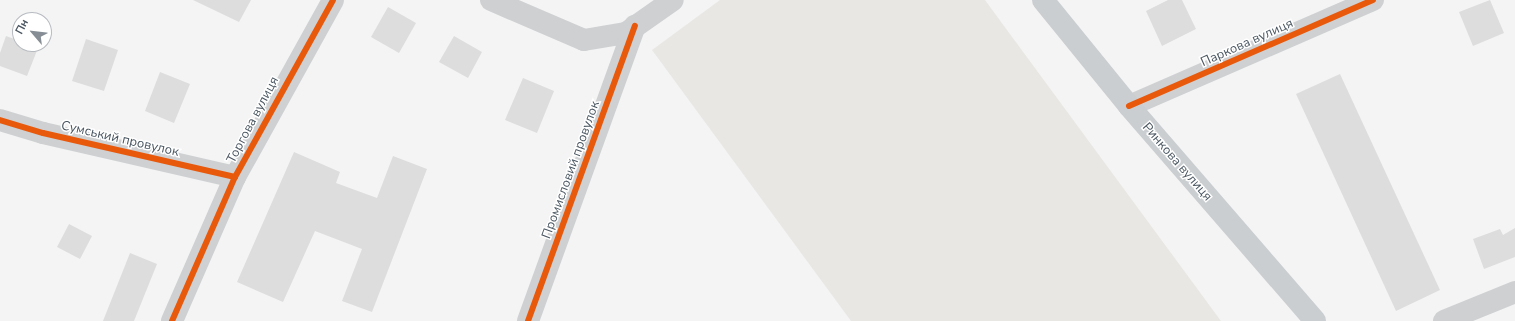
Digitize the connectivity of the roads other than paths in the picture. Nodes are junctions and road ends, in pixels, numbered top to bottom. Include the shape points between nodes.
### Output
1 (333, 0) edge
2 (491, 0) edge
3 (673, 0) edge
4 (1043, 0) edge
5 (1373, 0) edge
6 (635, 26) junction
7 (1129, 106) junction
8 (0, 120) edge
9 (235, 178) junction
10 (1515, 292) edge
11 (172, 321) edge
12 (528, 321) edge
13 (1315, 321) edge
14 (1444, 321) edge

1 - 9 street, Торгова вулиця
2 - 6 street via 584,40 626,33
3 - 6 street
4 - 7 main road, Ринкова вулиця
5 - 7 street, Паркова вулиця
6 - 12 street, Промисловий провулок
7 - 13 main road, Ринкова вулиця
8 - 9 street, Сумський провулок via 42,133
9 - 11 street, Торгова вулиця
10 - 14 street

